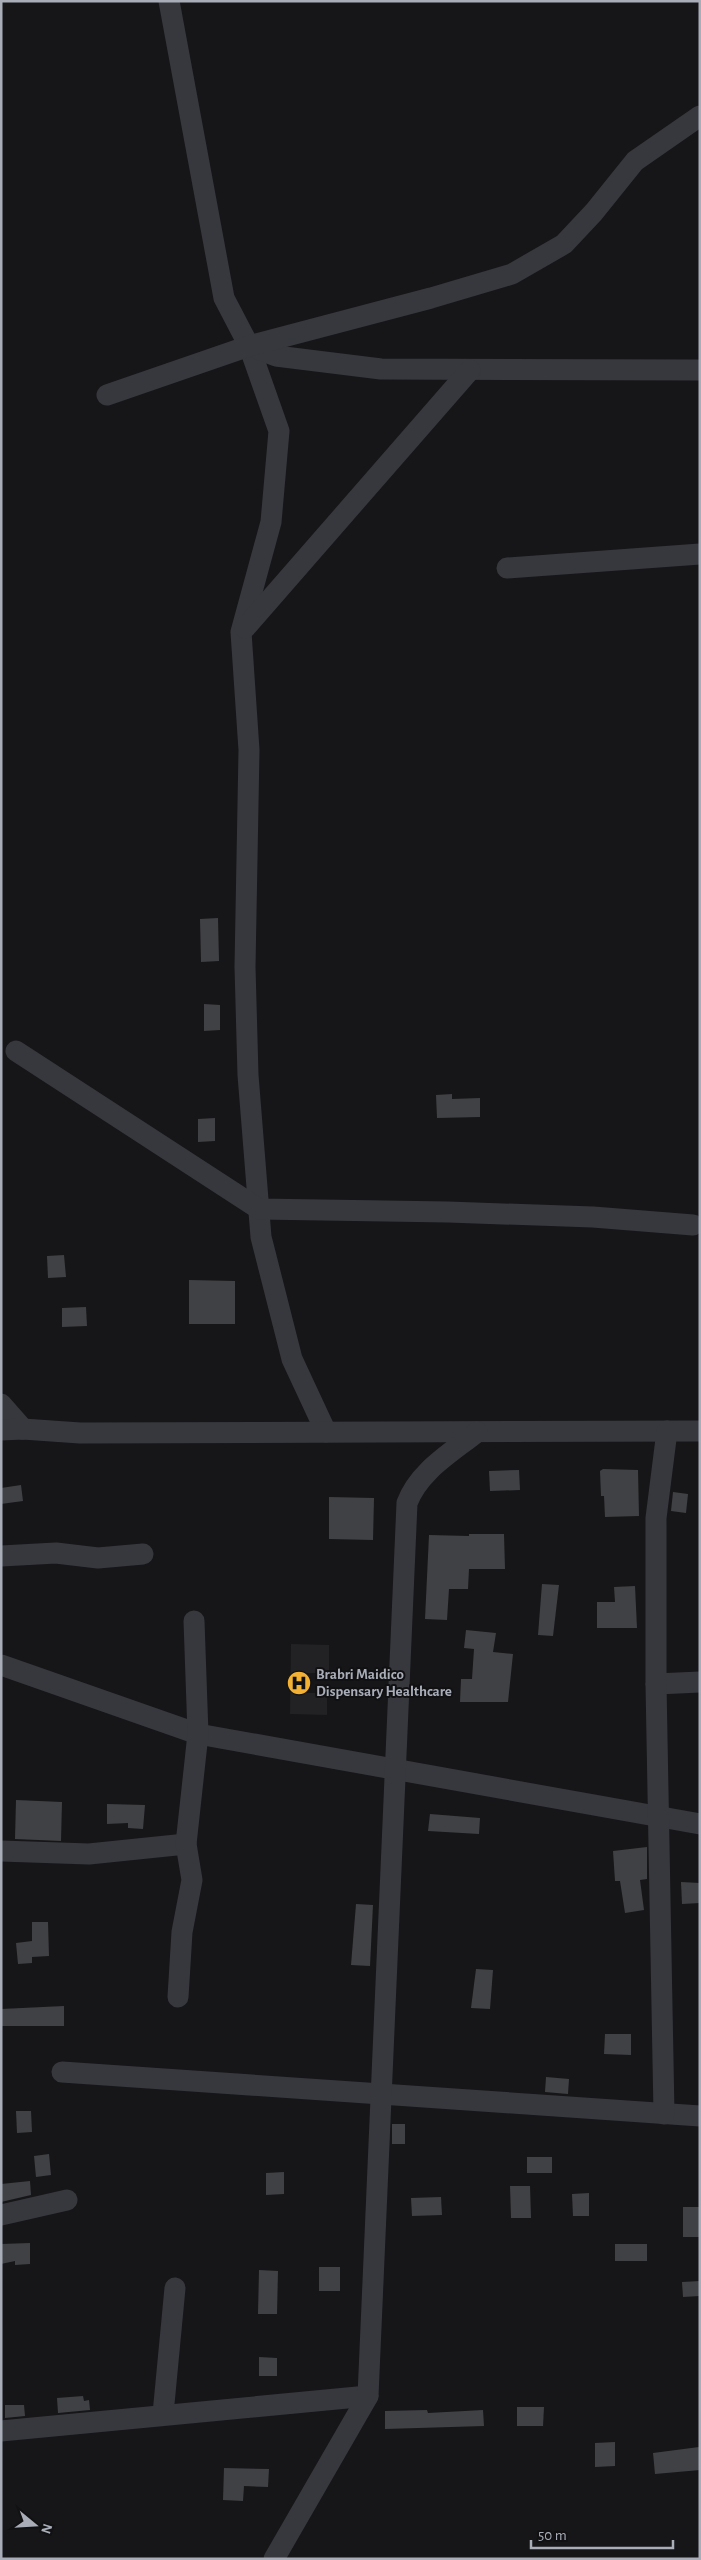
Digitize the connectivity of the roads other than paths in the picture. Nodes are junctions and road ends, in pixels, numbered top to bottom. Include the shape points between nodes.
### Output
1 (169, 1) edge
2 (700, 116) edge
3 (249, 346) junction
4 (470, 370) junction
5 (700, 370) edge
6 (107, 395) dead end
7 (700, 554) edge
8 (507, 568) dead end
9 (242, 632) junction
10 (16, 1050) dead end
11 (259, 1209) junction
12 (693, 1225) dead end
13 (1, 1404) edge
14 (23, 1429) junction
15 (1, 1430) edge
16 (667, 1431) junction
17 (700, 1431) edge
18 (326, 1432) junction
19 (477, 1432) junction
20 (143, 1554) dead end
21 (1, 1556) edge
22 (194, 1621) dead end
23 (1, 1665) edge
24 (700, 1682) edge
25 (656, 1684) junction
26 (198, 1734) junction
27 (394, 1770) junction
28 (660, 1818) junction
29 (700, 1824) edge
30 (186, 1844) junction
31 (1, 1851) edge
32 (178, 1997) dead end
33 (62, 2072) dead end
34 (380, 2096) junction
35 (664, 2114) junction
36 (700, 2116) edge
37 (67, 2200) dead end
38 (1, 2214) edge
39 (175, 2288) dead end
40 (368, 2396) junction
41 (163, 2414) junction
42 (1, 2431) edge
43 (274, 2559) edge

1 - 3 street via 224,298
2 - 3 street via 635,161 564,244 512,274
3 - 4 street via 276,356 362,367
3 - 6 street
3 - 9 street via 279,431 271,522
4 - 5 street
4 - 9 street
7 - 8 street
9 - 11 street via 249,750 245,966 248,1075
10 - 11 street
11 - 12 street via 593,1216
11 - 18 street via 261,1237 292,1359
13 - 14 street
14 - 15 street
14 - 18 street via 80,1433
16 - 17 street
16 - 19 street
16 - 25 street via 656,1518
18 - 19 street
19 - 27 street via 423,1476 413,1487 407,1503
20 - 21 street via 98,1558 56,1553
22 - 26 street
23 - 26 street
24 - 25 street
25 - 28 street
26 - 27 street
26 - 30 street
27 - 28 street
27 - 34 street
28 - 29 street
28 - 35 street
30 - 31 street via 89,1854
30 - 32 street via 192,1880 182,1932
33 - 34 street
34 - 35 street
34 - 40 street
35 - 36 street
37 - 38 street
39 - 41 street
40 - 41 street
40 - 43 street
41 - 42 street

